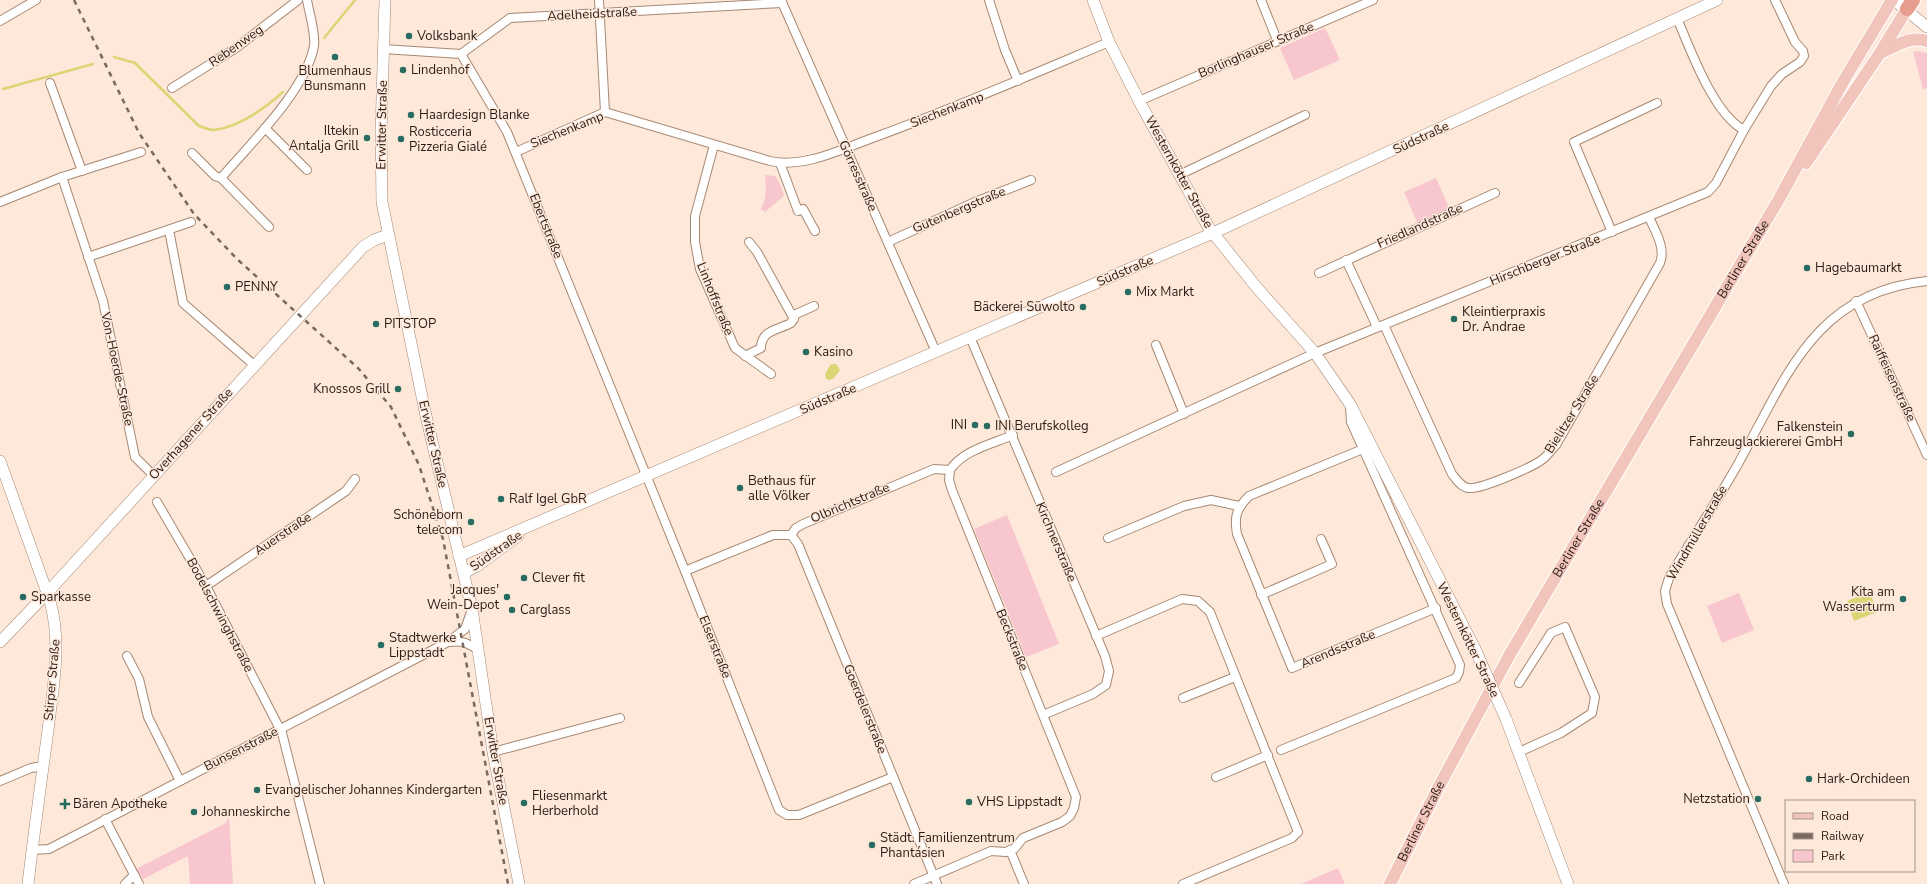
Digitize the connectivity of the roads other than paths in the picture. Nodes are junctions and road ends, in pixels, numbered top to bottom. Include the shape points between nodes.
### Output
1 (36, 0) edge
2 (298, 0) edge
3 (307, 0) edge
4 (385, 0) edge
5 (599, 0) edge
6 (989, 0) edge
7 (1093, 0) edge
8 (1261, 0) edge
9 (1373, 0) edge
10 (1717, 0) edge
11 (1775, 0) edge
12 (1893, 0) edge
13 (781, 1) edge
14 (1910, 5) edge
15 (600, 14) junction
16 (1677, 18) junction
17 (0, 21) edge
18 (1927, 27) edge
19 (1277, 40) junction
20 (1927, 40) edge
21 (1110, 42) junction
22 (383, 49) junction
23 (1880, 53) junction
24 (461, 54) junction
25 (1018, 81) junction
26 (50, 83) dead end
27 (172, 88) dead end
28 (1139, 101) junction
29 (1657, 103) dead end
30 (606, 112) junction
31 (1305, 115) dead end
32 (264, 128) junction
33 (1744, 130) junction
34 (714, 144) junction
35 (846, 148) junction
36 (141, 152) dead end
37 (192, 152) dead end
38 (516, 152) junction
39 (780, 163) junction
40 (307, 170) dead end
41 (82, 171) junction
42 (1179, 175) junction
43 (62, 177) junction
44 (221, 178) junction
45 (1031, 180) dead end
46 (1495, 193) dead end
47 (1779, 199) junction
48 (0, 202) edge
49 (1649, 217) junction
50 (191, 222) dead end
51 (269, 227) dead end
52 (169, 230) junction
53 (816, 231) dead end
54 (1612, 232) junction
55 (1213, 233) junction
56 (388, 236) junction
57 (749, 242) dead end
58 (888, 242) junction
59 (88, 256) junction
60 (1346, 260) junction
61 (1319, 273) dead end
62 (1927, 281) edge
63 (1856, 301) junction
64 (814, 306) dead end
65 (794, 319) junction
66 (1381, 326) junction
67 (970, 337) junction
68 (1156, 346) dead end
69 (936, 352) junction
70 (1315, 353) junction
71 (745, 356) junction
72 (254, 365) junction
73 (771, 374) dead end
74 (1350, 404) junction
75 (1184, 414) junction
76 (1013, 435) junction
77 (1363, 449) junction
78 (1927, 456) edge
79 (0, 461) edge
80 (950, 470) junction
81 (1056, 472) dead end
82 (154, 476) junction
83 (647, 476) junction
84 (355, 479) dead end
85 (157, 502) dead end
86 (1239, 506) junction
87 (528, 528) junction
88 (791, 535) junction
89 (1108, 538) dead end
90 (1321, 539) dead end
91 (460, 556) junction
92 (685, 571) junction
93 (464, 573) junction
94 (206, 586) junction
95 (47, 593) junction
96 (1261, 595) junction
97 (1436, 608) junction
98 (472, 610) junction
99 (1096, 636) junction
100 (0, 642) edge
101 (448, 642) junction
102 (479, 651) junction
103 (127, 656) dead end
104 (1236, 676) junction
105 (1519, 683) dead end
106 (1183, 698) dead end
107 (1043, 715) junction
108 (620, 718) dead end
109 (280, 729) junction
110 (1281, 750) dead end
111 (493, 752) junction
112 (1518, 752) junction
113 (1268, 755) junction
114 (43, 766) junction
115 (893, 777) junction
116 (1216, 777) dead end
117 (0, 781) edge
118 (180, 781) junction
119 (105, 819) junction
120 (32, 850) junction
121 (1010, 850) junction
122 (134, 875) junction
123 (934, 875) junction
124 (28, 884) edge
125 (125, 884) edge
126 (139, 884) edge
127 (320, 884) edge
128 (519, 884) edge
129 (914, 884) edge
130 (937, 884) edge
131 (1024, 884) edge
132 (1183, 884) edge
133 (1390, 884) edge
134 (1568, 884) edge
135 (1784, 884) edge

1 - 17 street
2 - 27 street, Rebenweg via 236,48
3 - 32 street via 314,44 308,68 294,91
4 - 22 main road, Erwitter Straße
5 - 15 street
6 - 25 street
7 - 21 main road, Westernkötter Straße
8 - 19 street
9 - 19 street, Borlinghauser Straße
10 - 16 main road, Südstraße
11 - 33 street, Hirschberger Straße via 1804,56 1772,86
12 - 14 main road
12 - 47 main road, Berliner Straße via 1844,80
13 - 15 street, Adelheidstraße
13 - 35 street, Görresstraße
14 - 18 main road
14 - 23 main road, Berliner Straße
15 - 24 street, Adelheidstraße via 510,18
15 - 30 street
16 - 33 street via 1716,104
16 - 55 main road, Südstraße
19 - 28 street, Borlinghauser Straße
20 - 23 main road via 1908,40
21 - 25 street, Siechenkamp
21 - 28 main road, Westernkötter Straße
22 - 24 street
22 - 56 main road, Erwitter Straße via 382,190
23 - 47 main road, Berliner Straße via 1821,142
24 - 38 street, Ebertstraße
25 - 35 street, Siechenkamp
26 - 41 street
28 - 42 main road, Westernkötter Straße
29 - 54 street via 1574,142
30 - 34 street, Siechenkamp
30 - 38 street, Siechenkamp
31 - 42 street
32 - 40 street
32 - 44 street
33 - 49 street, Hirschberger Straße via 1717,181 1708,192
34 - 39 street, Siechenkamp
34 - 71 street, Linhoffstraße via 695,216 695,242 700,269 729,337 735,348
35 - 39 street, Siechenkamp via 818,158
35 - 58 street, Görresstraße
36 - 41 street
37 - 44 street via 215,176
38 - 83 street, Ebertstraße
39 - 53 street via 798,211 803,209
41 - 43 street
42 - 55 main road, Westernkötter Straße
43 - 48 street
43 - 59 street, Von-Hoerde-Straße
44 - 51 street
45 - 58 street, Gutenbergstraße via 975,202
46 - 60 street, Friedlandstraße
47 - 133 main road, Berliner Straße via 1510,654
49 - 54 street, Hirschberger Straße
49 - 66 street, Bielitzer Straße via 1662,249 1660,263 1556,445 1545,458 1535,464 1479,487 1467,488 1452,474
50 - 52 street
52 - 59 street
52 - 72 street via 183,302
54 - 66 street, Hirschberger Straße
55 - 67 main road, Südstraße
55 - 70 main road, Westernkötter Straße
56 - 72 main road, Overhagener Straße via 363,247
56 - 91 main road, Erwitter Straße via 426,416
57 - 65 street
58 - 69 street, Görresstraße
59 - 82 street, Von-Hoerde-Straße via 103,301 135,457
60 - 61 street, Friedlandstraße
60 - 66 street
62 - 63 street, Windmüllerstraße via 1893,286
63 - 78 street, Raiffeisenstraße
63 - 135 street, Windmüllerstraße via 1824,325 1799,355 1737,466 1668,578 1665,591 1667,604
64 - 65 street via 796,314
65 - 71 street via 792,323 764,335 761,348
66 - 70 street, Hirschberger Straße
67 - 69 main road, Südstraße
67 - 76 street, Kirchnerstraße
68 - 75 street
69 - 83 main road, Südstraße
70 - 74 main road, Westernkötter Straße
70 - 75 street, Hirschberger Straße
71 - 73 street, Linhoffstraße
72 - 82 main road, Overhagener Straße
74 - 77 street, Westernkötter Straße via 1351,422
74 - 112 main road, Westernkötter Straße, bridge via 1475,649
75 - 81 street, Hirschberger Straße
76 - 80 street via 962,457
76 - 99 street, Kirchnerstraße
77 - 86 street via 1249,496
77 - 97 street, Westernkötter Straße
79 - 95 main road, Stirper Straße
80 - 88 street, Olbrichtstraße via 934,469 900,482 803,524
80 - 107 street, Beckstraße via 952,490
82 - 95 main road, Overhagener Straße
83 - 87 main road, Südstraße
83 - 92 street, Elserstraße
84 - 94 street, Auerstraße via 346,491
85 - 94 street, Bodelschwinghstraße
86 - 89 street via 1211,500 1184,506
86 - 96 street, Arendsstraße via 1235,522 1237,534
87 - 91 main road, Südstraße
87 - 93 main road, Südstraße
88 - 92 street via 773,535
88 - 115 street, Goerdelerstraße via 798,544
90 - 96 street via 1332,564
91 - 93 main road, Erwitter Straße
92 - 115 street, Elserstraße via 779,810 787,815 799,816
93 - 98 main road, Erwitter Straße
94 - 109 street, Bodelschwinghstraße
95 - 100 main road, Overhagener Straße
95 - 114 main road, Stirper Straße via 56,624 57,643
96 - 97 street, Arendsstraße via 1292,668
97 - 110 street, Westernkötter Straße via 1460,665 1460,672 1456,678
98 - 101 street, Bunsenstraße via 464,629
98 - 102 main road, Erwitter Straße
99 - 104 street via 1182,599 1198,601 1210,612
99 - 107 street, Kirchnerstraße via 1109,671 1106,685 1093,694
101 - 102 street via 463,642
101 - 109 street, Bunsenstraße
102 - 111 main road, Erwitter Straße
103 - 118 street via 139,679 148,717
104 - 106 street
104 - 113 street
105 - 112 street via 1551,633 1565,627 1595,697 1592,712 1561,733
107 - 121 street, Beckstraße via 1076,797 1074,808 1070,816 1062,822 1023,838
108 - 111 street
109 - 118 street, Bunsenstraße
109 - 127 street, Bodelschwinghstraße
111 - 128 main road, Erwitter Straße
112 - 134 main road, Westernkötter Straße
113 - 116 street
113 - 132 street via 1298,832 1292,838
114 - 117 street via 31,768
114 - 120 main road, Stirper Straße
115 - 123 street, Goerdelerstraße
118 - 119 street, Bunsenstraße
119 - 120 street, Bunsenstraße via 49,849
119 - 122 street
120 - 124 main road, Stirper Straße
121 - 123 street via 991,851
121 - 131 street
122 - 125 street
122 - 126 street
123 - 129 street
123 - 130 street, Goerdelerstraße

